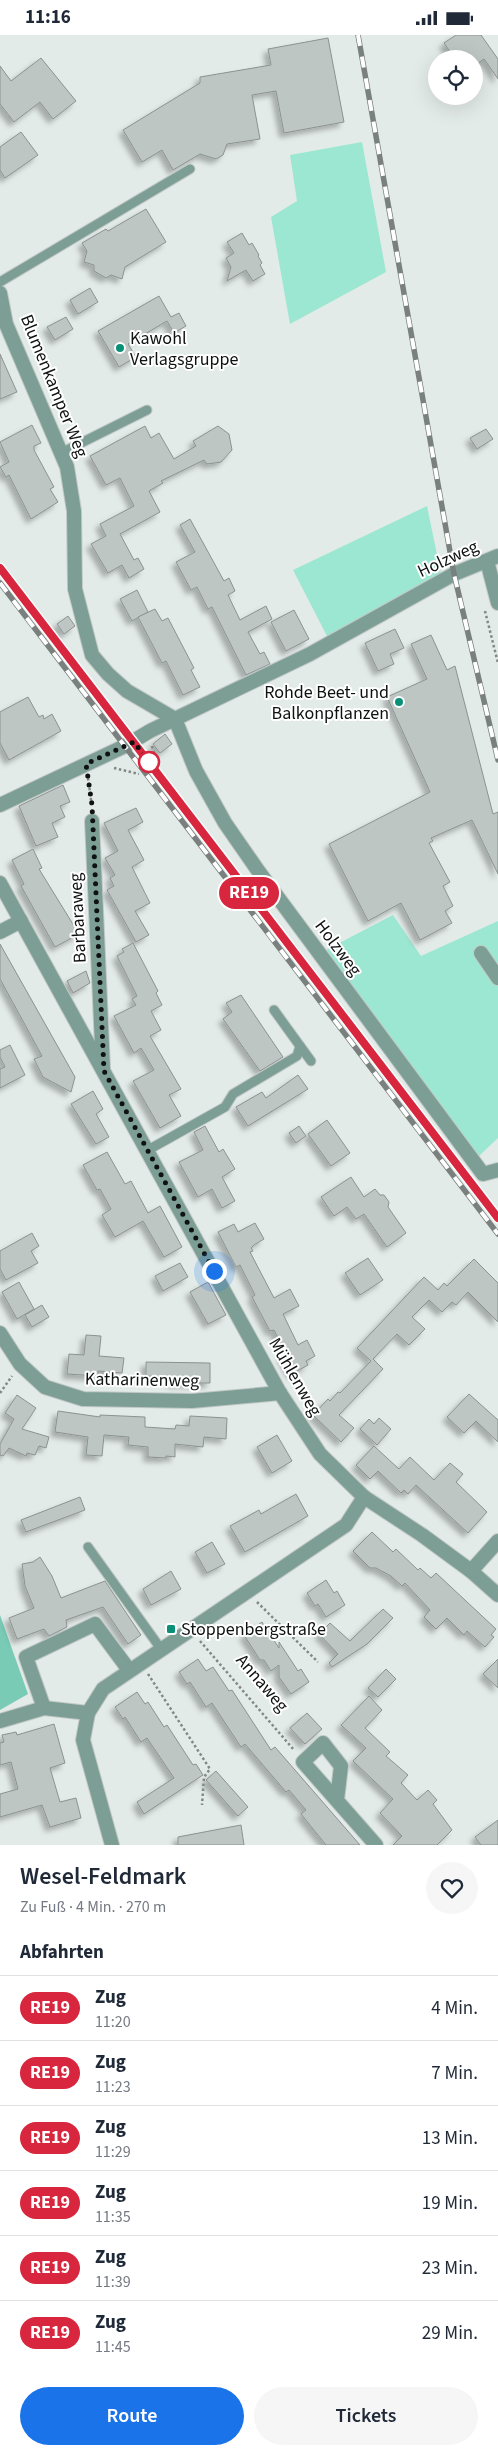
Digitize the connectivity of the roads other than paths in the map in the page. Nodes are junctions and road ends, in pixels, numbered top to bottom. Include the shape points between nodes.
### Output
1 (190, 169) dead end
2 (0, 282) edge
3 (0, 293) edge
4 (147, 409) dead end
5 (61, 453) junction
6 (493, 559) edge
7 (498, 603) edge
8 (175, 719) junction
9 (0, 805) edge
10 (92, 821) road end
11 (0, 883) edge
12 (21, 921) junction
13 (0, 932) edge
14 (481, 953) dead end
15 (498, 978) edge
16 (274, 1010) dead end
17 (300, 1046) junction
18 (311, 1061) dead end
19 (104, 1071) junction
20 (148, 1150) junction
21 (498, 1170) edge
22 (0, 1333) edge
23 (280, 1393) junction
24 (364, 1497) junction
25 (498, 1541) edge
26 (88, 1547) dead end
27 (470, 1571) junction
28 (498, 1595) edge
29 (161, 1649) junction
30 (135, 1667) junction
31 (44, 1708) junction
32 (88, 1713) junction
33 (0, 1721) edge
34 (337, 1800) junction
35 (112, 1845) edge
36 (376, 1845) edge

1 - 2 lane
3 - 5 street, Blumenkamper Weg via 6,323
4 - 5 lane
5 - 8 street, Blumenkamper Weg via 67,467 74,511 75,589 92,655 127,691
6 - 7 street
6 - 8 street, Holzweg via 454,574 310,654
8 - 9 street, Holzweg
8 - 21 street, Holzweg via 210,797 258,872 483,1174
10 - 19 street, Barbaraweg
11 - 12 street, Mühlenweg
12 - 13 street
12 - 19 street, Mühlenweg
14 - 15 street
16 - 17 lane
17 - 18 lane
17 - 20 lane via 297,1056 233,1094 225,1107
19 - 20 street, Mühlenweg
20 - 23 street, Mühlenweg
22 - 23 street, Katharinenweg via 20,1364 45,1387 83,1399 192,1401
23 - 24 street, Mühlenweg via 320,1454
24 - 27 street, Mühlenweg
24 - 29 street via 346,1525
25 - 27 street
26 - 29 lane
27 - 28 street, Mühlenweg
29 - 30 street
30 - 31 street via 95,1623 26,1657
30 - 32 street via 103,1689
31 - 32 street
31 - 33 street
32 - 35 street via 83,1740
34 - 34 street via 303,1762 323,1743 341,1766
34 - 36 street

